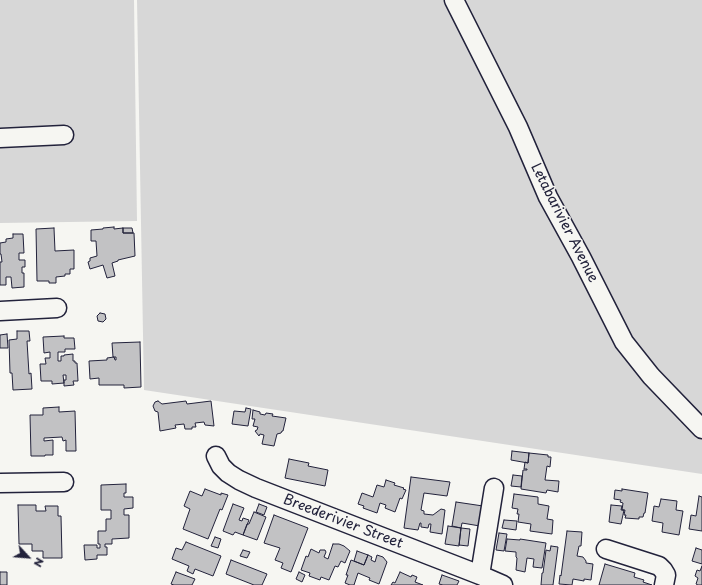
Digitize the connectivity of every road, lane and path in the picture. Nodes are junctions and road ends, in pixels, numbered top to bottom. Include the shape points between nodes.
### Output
1 (454, 0) edge
2 (64, 136) dead end
3 (0, 138) edge
4 (57, 308) dead end
5 (0, 311) edge
6 (702, 429) edge
7 (216, 456) dead end
8 (64, 482) dead end
9 (0, 483) edge
10 (494, 488) dead end
11 (606, 549) dead end
12 (480, 575) junction
13 (503, 585) edge
14 (664, 585) edge

1 - 6 street, Letabarivier Avenue via 518,127 548,197 624,342 651,376
2 - 3 street
4 - 5 street
7 - 12 street, Breederivier Street via 228,473 250,485
8 - 9 street
10 - 12 street
11 - 14 street via 659,566 666,575
12 - 13 street, Breederivier Street

